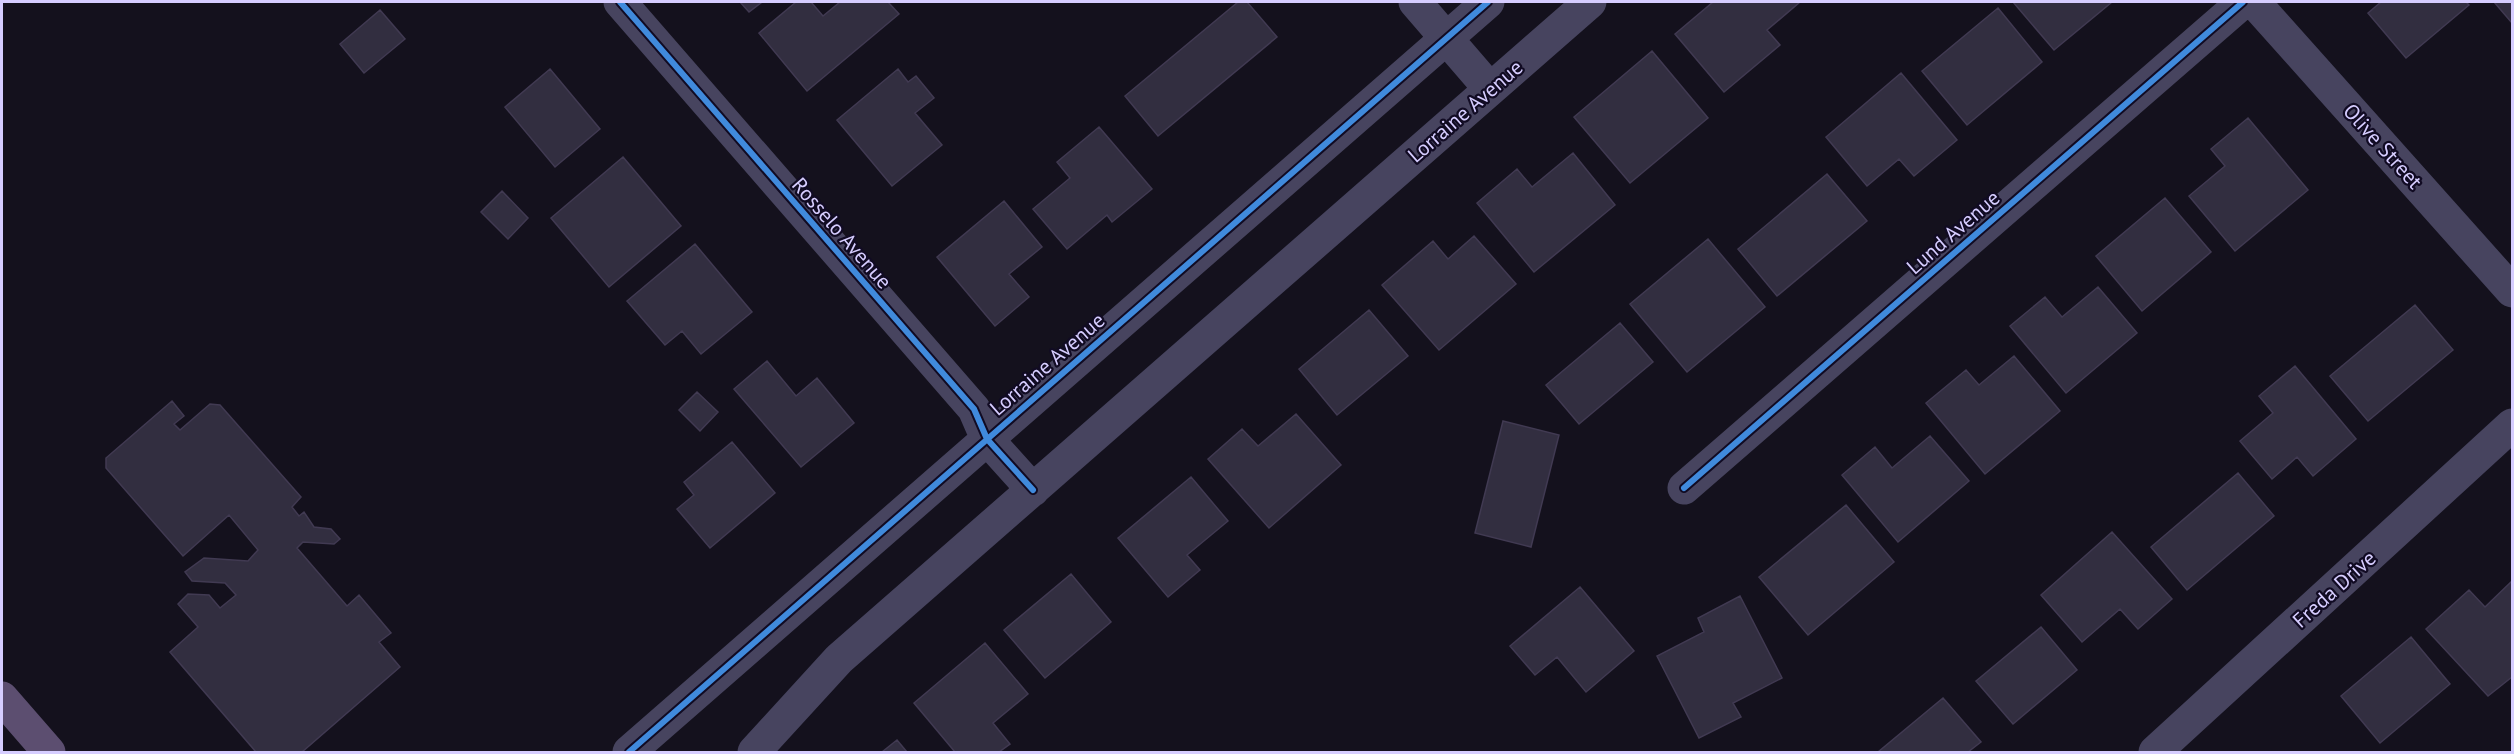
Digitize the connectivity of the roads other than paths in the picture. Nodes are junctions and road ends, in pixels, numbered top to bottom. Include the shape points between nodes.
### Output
1 (620, 2) edge
2 (1415, 2) edge
3 (1488, 2) edge
4 (1590, 2) edge
5 (2243, 2) edge
6 (2254, 2) edge
7 (1446, 38) junction
8 (1490, 89) junction
9 (2512, 291) edge
10 (2512, 425) edge
11 (987, 439) junction
12 (1684, 488) dead end
13 (1033, 490) junction
14 (2, 698) edge
15 (640, 748) edge
16 (48, 753) edge
17 (754, 753) edge
18 (2155, 753) edge

1 - 11 street, Rosselo Avenue via 974,409
2 - 7 street
3 - 7 street, Lorraine Avenue
4 - 8 street, Lorraine Avenue
5 - 12 street, Lund Avenue
6 - 9 street, Olive Street
7 - 8 street
7 - 11 street, Lorraine Avenue
8 - 13 street, Lorraine Avenue
10 - 18 street, Freda Drive
11 - 13 street, Rosselo Avenue
11 - 15 street, Lorraine Avenue
13 - 17 street, Lorraine Avenue via 839,659
14 - 16 main road

